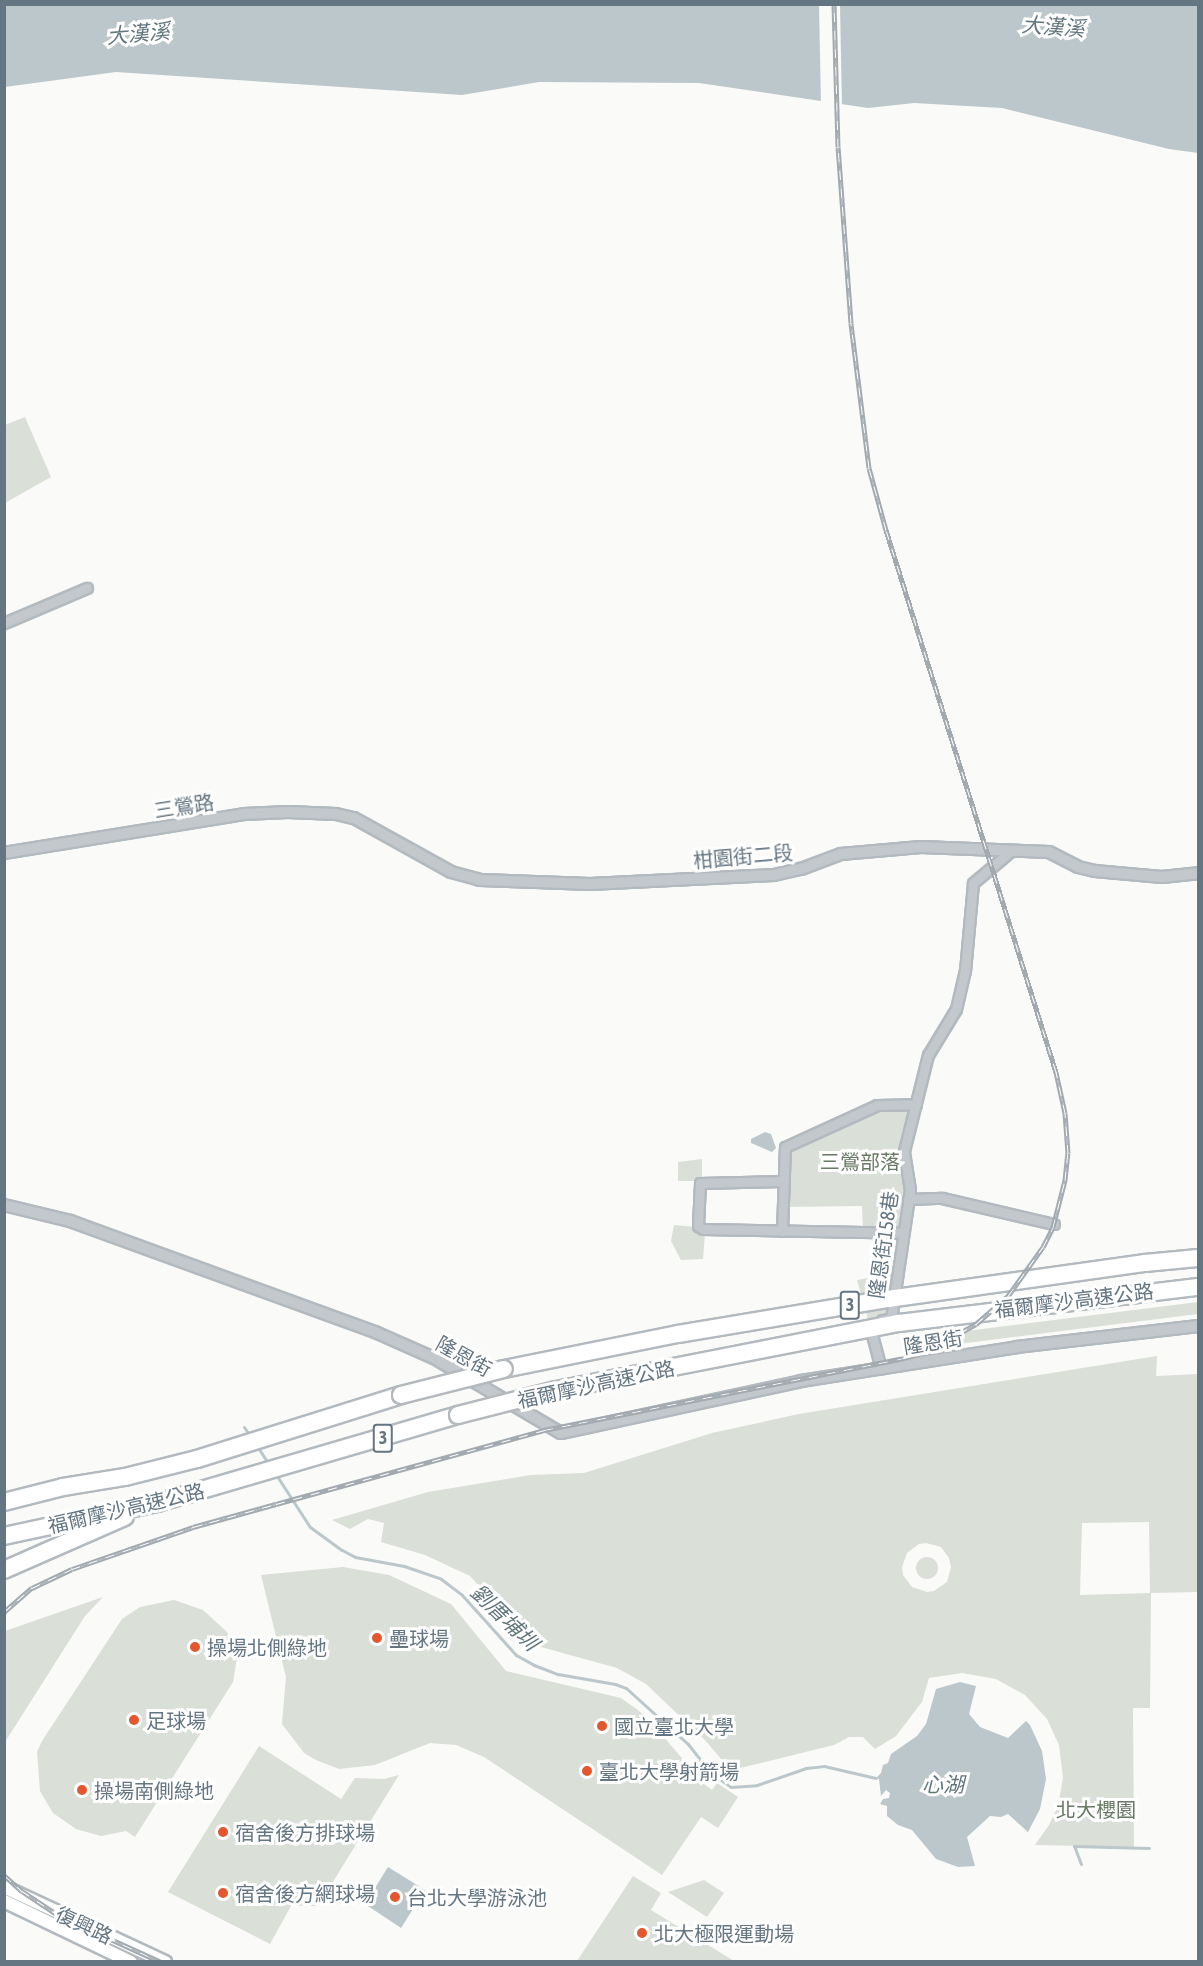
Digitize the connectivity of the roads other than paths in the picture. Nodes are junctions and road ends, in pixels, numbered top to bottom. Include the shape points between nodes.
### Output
1 (87, 588) dead end
2 (4, 623) edge
3 (369, 825) joint
4 (1012, 850) junction
5 (4, 853) edge
6 (1198, 873) edge
7 (916, 1104) junction
8 (782, 1181) junction
9 (908, 1199) junction
10 (4, 1205) edge
11 (1054, 1224) dead end
12 (782, 1231) junction
13 (903, 1233) junction
14 (1198, 1258) edge
15 (1198, 1287) edge
16 (894, 1298) junction
17 (1198, 1326) edge
18 (870, 1329) junction
19 (881, 1369) junction
20 (63, 1487) junction
21 (4, 1492) edge
22 (4, 1502) edge
23 (157, 1503) junction
24 (4, 1536) edge
25 (4, 1570) edge
26 (4, 1887) edge
27 (4, 1901) edge
28 (131, 1962) edge
29 (165, 1962) edge

1 - 2 street
3 - 4 street, 柑園街二段 via 451,872 507,882 590,884 774,875 841,854 921,847
3 - 5 street, 三鶯路 via 336,814 244,814
4 - 6 street, 柑園街二段 via 1049,852 1095,871 1162,877
4 - 7 street, 隆恩街158巷 via 973,883 965,971 956,1009 928,1054
7 - 8 street via 877,1105 785,1147
7 - 9 street, 隆恩街158巷 via 904,1151
8 - 12 street
8 - 12 street via 700,1183 698,1226
9 - 11 street via 942,1198
9 - 13 street, 隆恩街158巷
10 - 19 street, 隆恩街 via 70,1221 375,1332 434,1358 561,1432 681,1405
12 - 13 street
13 - 16 street, 隆恩街158巷
14 - 16 highway, 福爾摩沙高速公路 / 3
15 - 18 highway, 福爾摩沙高速公路 / 3 via 975,1312
16 - 18 street, 隆恩街158巷 via 891,1319 869,1323
16 - 20 highway, 福爾摩沙高速公路 / 3, bridge via 678,1334 504,1369 401,1395 197,1459
17 - 19 street, 隆恩街 via 1017,1347
18 - 19 street
18 - 23 highway, 福爾摩沙高速公路 / 3, bridge via 556,1390
20 - 21 highway
20 - 22 highway, 福爾摩沙高速公路 / 3
23 - 24 highway, 福爾摩沙高速公路 / 3
23 - 25 highway
26 - 29 main road, 復興路
27 - 28 main road, 復興路

